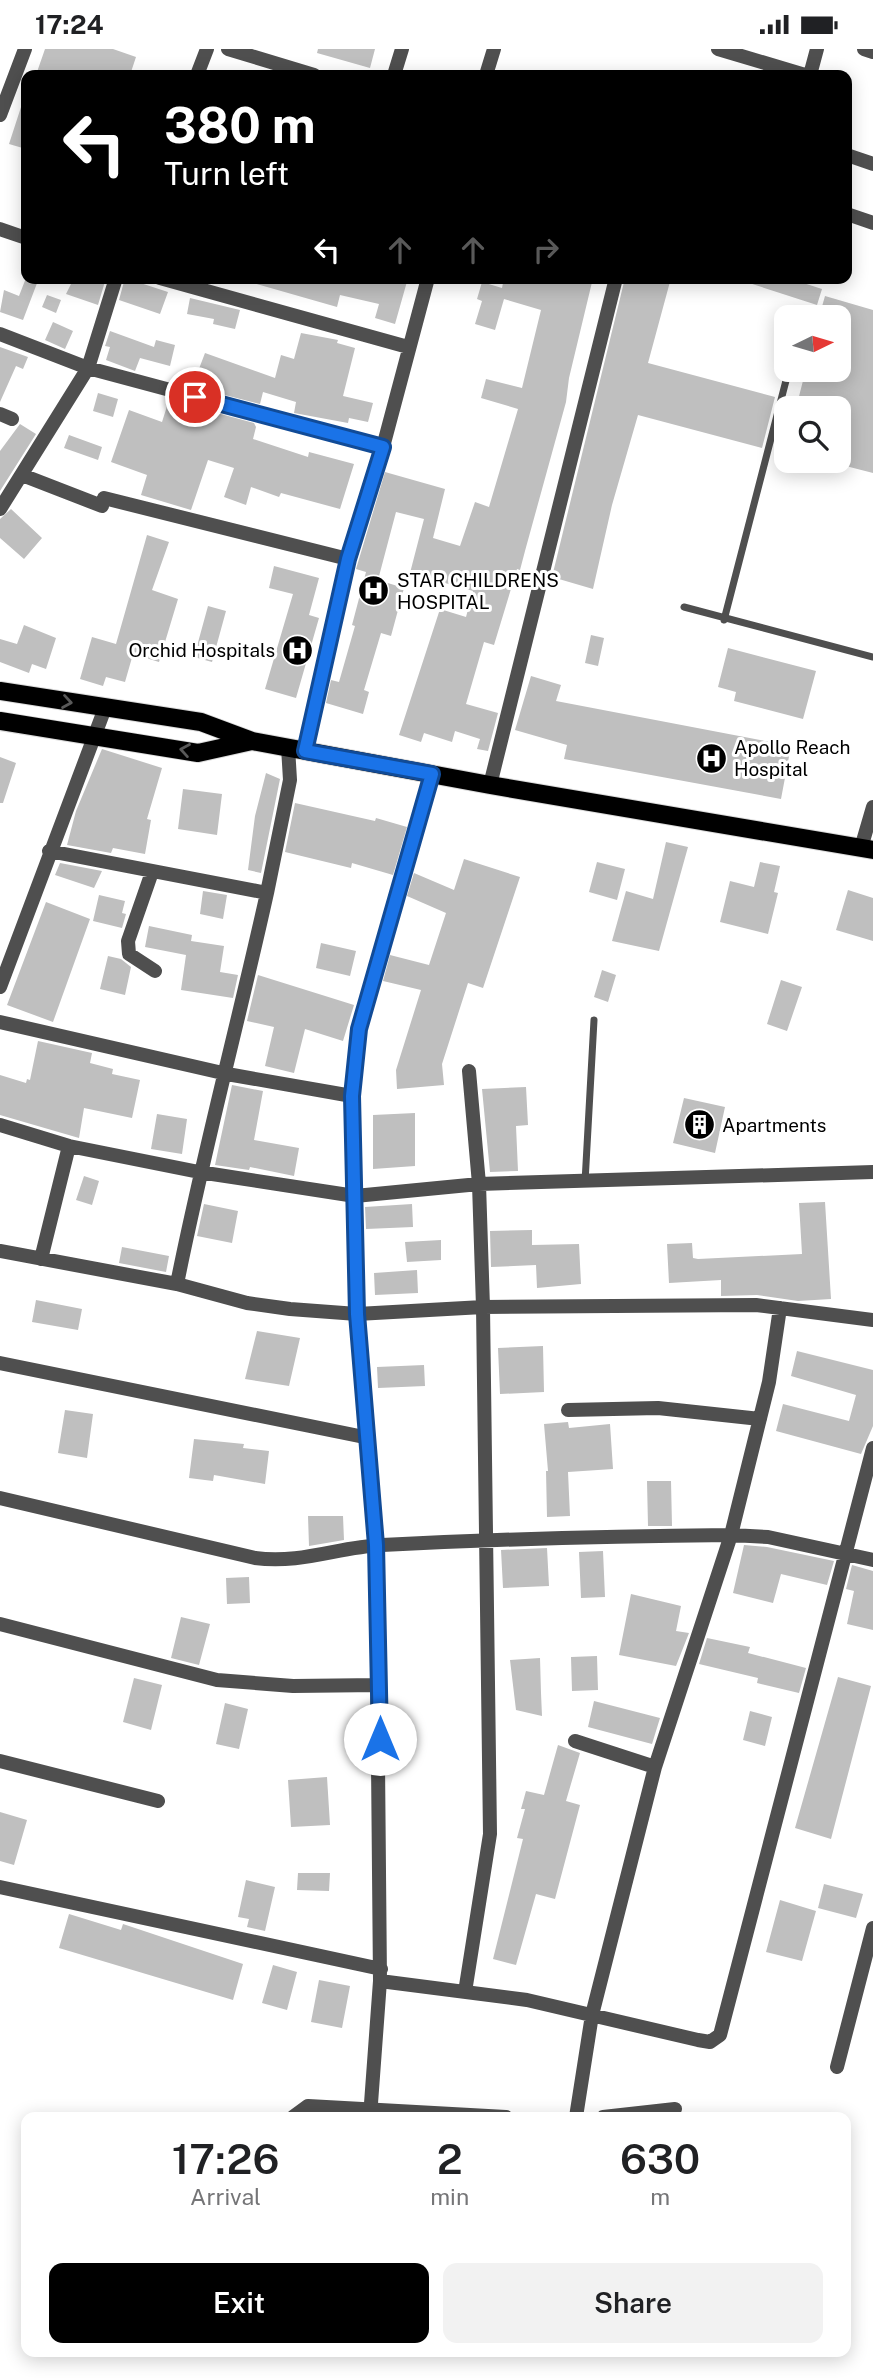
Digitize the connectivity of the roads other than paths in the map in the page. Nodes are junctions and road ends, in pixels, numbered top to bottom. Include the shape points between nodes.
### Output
1 (25, 49) edge
2 (207, 49) edge
3 (228, 49) edge
4 (402, 49) edge
5 (494, 49) edge
6 (718, 49) edge
7 (817, 49) edge
8 (864, 49) edge
9 (873, 52) edge
10 (199, 70) edge
11 (297, 70) edge
12 (396, 70) edge
13 (488, 70) edge
14 (790, 70) edge
15 (809, 70) edge
16 (0, 115) edge
17 (852, 157) edge
18 (873, 164) edge
19 (852, 216) edge
20 (873, 223) edge
21 (0, 229) edge
22 (21, 236) edge
23 (114, 284) edge
24 (182, 284) edge
25 (426, 284) edge
26 (615, 284) edge
27 (0, 334) edge
28 (408, 347) junction
29 (88, 368) junction
30 (786, 382) edge
31 (383, 447) junction
32 (22, 475) junction
33 (0, 509) edge
34 (348, 559) junction
35 (684, 607) dead end
36 (724, 620) junction
37 (873, 657) edge
38 (0, 691) edge
39 (105, 708) junction
40 (0, 722) edge
41 (96, 734) junction
42 (252, 741) junction
43 (297, 749) junction
44 (432, 774) junction
45 (490, 785) junction
46 (873, 807) edge
47 (867, 849) edge
48 (49, 851) junction
49 (152, 872) junction
50 (267, 893) junction
51 (155, 971) dead end
52 (0, 987) edge
53 (594, 1020) dead end
54 (0, 1022) edge
55 (469, 1071) dead end
56 (227, 1074) junction
57 (352, 1096) junction
58 (0, 1125) edge
59 (69, 1146) junction
60 (200, 1172) junction
61 (873, 1172) edge
62 (585, 1182) junction
63 (479, 1184) junction
64 (355, 1196) junction
65 (0, 1251) edge
66 (41, 1259) junction
67 (177, 1284) junction
68 (483, 1307) junction
69 (780, 1308) junction
70 (357, 1314) junction
71 (873, 1320) edge
72 (0, 1363) edge
73 (568, 1410) dead end
74 (760, 1419) junction
75 (369, 1438) junction
76 (873, 1448) edge
77 (0, 1498) edge
78 (731, 1535) junction
79 (489, 1539) junction
80 (376, 1545) junction
81 (845, 1554) junction
82 (873, 1560) edge
83 (0, 1624) edge
84 (379, 1685) junction
85 (575, 1741) dead end
86 (0, 1761) edge
87 (655, 1767) junction
88 (158, 1801) dead end
89 (0, 1887) edge
90 (873, 1928) edge
91 (380, 1975) junction
92 (465, 1992) junction
93 (592, 2015) junction
94 (837, 2067) dead end
95 (675, 2109) dead end
96 (300, 2112) edge
97 (354, 2112) edge
98 (370, 2112) edge
99 (577, 2112) edge
100 (648, 2112) edge

1 - 16 street
2 - 10 street
3 - 11 street
4 - 12 street
5 - 13 street
6 - 14 street
7 - 15 street
8 - 9 street
17 - 18 street
19 - 20 street
21 - 22 street
23 - 29 street
24 - 28 street
25 - 28 street
26 - 45 street
27 - 29 street
28 - 31 street
29 - 31 street
29 - 32 street
30 - 36 lane
31 - 34 street
32 - 33 street
32 - 34 street via 103,502
34 - 43 street
35 - 36 lane
36 - 37 lane
38 -> 39 main road
39 - 41 street
39 - 42 main road via 201,722
40 - 41 main road
42 -> 41 main road via 198,753
41 - 48 street
42 - 43 main road
43 - 44 main road
43 - 50 street
44 - 45 main road
44 - 57 street via 359,1029
45 - 47 main road
46 - 47 street
48 - 49 street
48 - 52 street
49 - 50 street
49 - 51 street via 128,941 129,954
50 - 56 street
53 - 62 lane
54 - 56 street
55 - 63 street
56 - 57 street
56 - 60 street
57 - 64 street
58 - 59 street
59 - 60 street
59 - 66 street
60 - 64 street
60 - 67 street
61 - 62 street
62 - 63 street
63 - 64 street
63 - 68 street
64 - 70 street
65 - 66 street
66 - 67 street
67 - 70 street via 247,1303
68 - 69 street via 675,1304
68 - 70 street
68 - 79 street
69 - 71 street
69 - 74 street
70 - 75 street
72 - 75 street
73 - 74 street via 658,1408
74 - 78 street
75 - 80 street
76 - 81 street
77 - 80 street via 255,1558 282,1561
78 - 79 street
78 - 81 street
78 - 87 street
79 - 80 street
79 - 92 street via 491,1833
80 - 84 street
81 - 82 street
81 - 93 street via 720,2035 710,2042
83 - 84 street via 217,1680 293,1686
84 - 91 street
85 - 87 street
86 - 88 street
87 - 93 street
89 - 91 street
90 - 94 street
91 - 92 street
91 - 98 street
92 - 93 street
93 - 99 street
95 - 100 street
96 - 97 street via 308,2106

